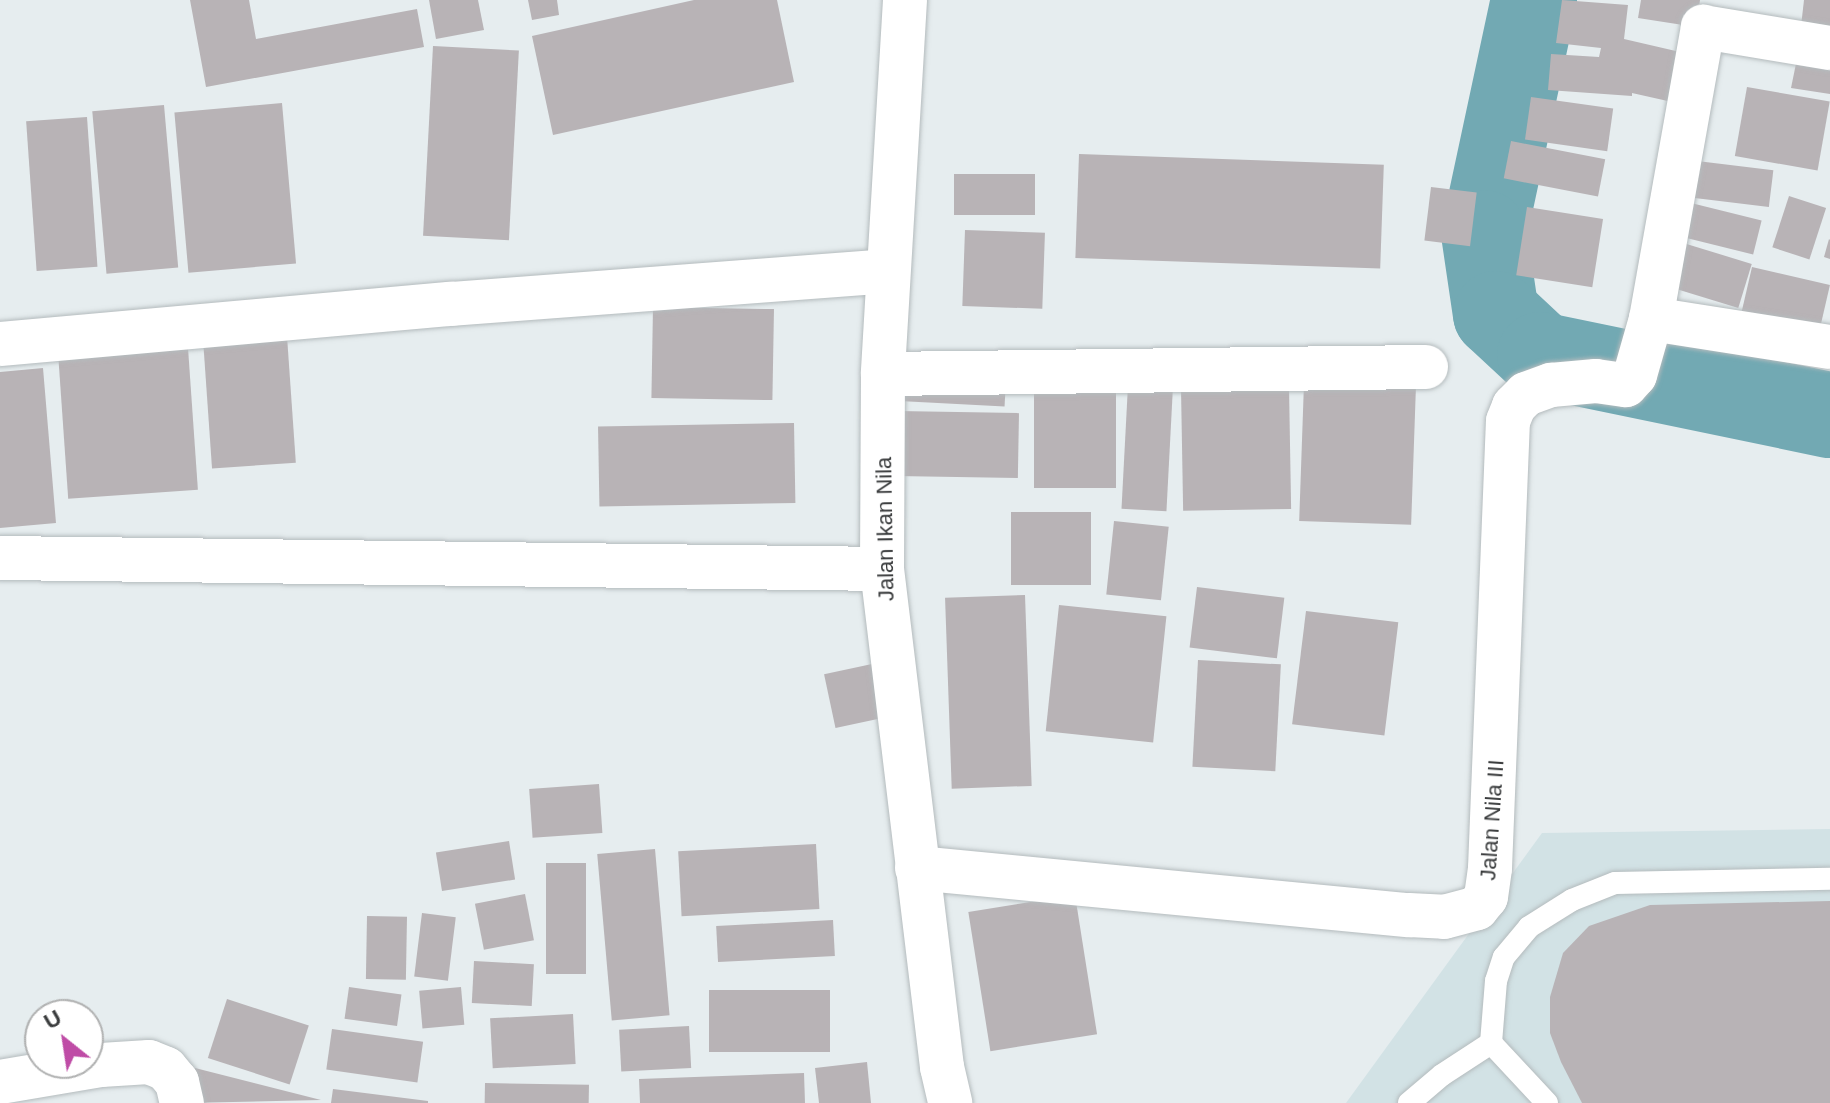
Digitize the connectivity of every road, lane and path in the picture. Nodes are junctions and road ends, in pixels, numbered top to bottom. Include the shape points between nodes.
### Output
1 (905, 0) edge
2 (1830, 48) edge
3 (888, 271) junction
4 (1648, 332) junction
5 (0, 344) edge
6 (1830, 347) edge
7 (1426, 367) dead end
8 (883, 374) junction
9 (0, 558) edge
10 (882, 569) junction
11 (917, 868) junction
12 (1830, 879) edge
13 (1491, 1043) junction
14 (0, 1082) edge
15 (182, 1103) edge
16 (950, 1103) edge
17 (1409, 1103) edge
18 (1547, 1103) edge

1 - 3 street, Jalan Ikan Nila
2 - 4 street via 1703,27
3 - 5 street
3 - 8 street, Jalan Ikan Nila
4 - 6 street
4 - 11 street, Jalan Nila III via 1635,375 1626,385 1596,381 1537,389 1514,406 1508,421 1495,811 1486,897 1477,908 1444,917 1409,915
7 - 8 street
8 - 10 street, Jalan Ikan Nila
9 - 10 street
10 - 11 street, Jalan Ikan Nila
11 - 16 street, Jalan Ikan Nila
12 - 13 lane via 1615,883 1572,900 1529,927 1504,957 1491,1012
13 - 17 lane
13 - 18 lane
14 - 15 street via 149,1062 171,1076

